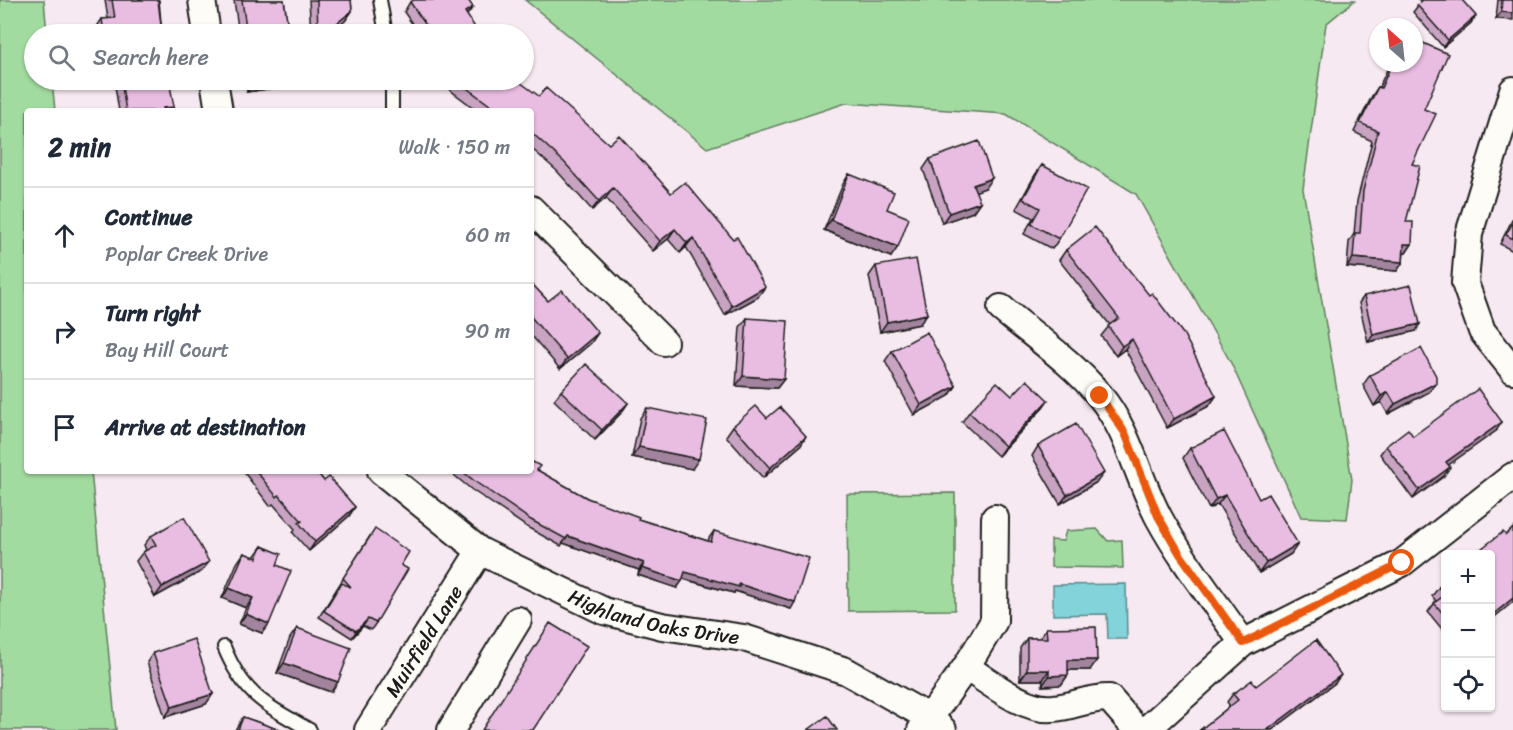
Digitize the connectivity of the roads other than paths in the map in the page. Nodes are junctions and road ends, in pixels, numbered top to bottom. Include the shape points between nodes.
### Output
1 (202, 0) edge
2 (380, 0) edge
3 (206, 24) edge
4 (384, 24) edge
5 (216, 90) edge
6 (392, 90) edge
7 (1513, 90) edge
8 (219, 108) edge
9 (392, 108) edge
10 (534, 212) edge
11 (1001, 308) dead end
12 (664, 342) dead end
13 (1513, 370) edge
14 (385, 474) edge
15 (1513, 476) edge
16 (995, 518) dead end
17 (480, 551) junction
18 (518, 620) dead end
19 (1243, 643) junction
20 (224, 647) dead end
21 (966, 668) junction
22 (931, 726) edge
23 (310, 730) edge
24 (368, 730) edge
25 (451, 730) edge
26 (1137, 730) edge
27 (1146, 730) edge

1 - 3 street
2 - 4 lane
5 - 8 street
6 - 9 lane
7 - 13 street via 1469,234 1465,283 1482,331
10 - 12 street
11 - 19 street via 1100,396 1125,433 1158,516 1180,554
14 - 17 street, Highland Oaks Drive
15 - 19 street via 1402,563
16 - 21 street via 994,621
17 - 22 street, Highland Oaks Drive via 604,611 662,626 744,638 846,671
17 - 24 street, Muirfield Lane
18 - 25 street
19 - 27 street
20 - 23 lane via 247,690
21 - 22 street
21 - 26 street via 1017,700 1052,709 1089,698 1109,698

